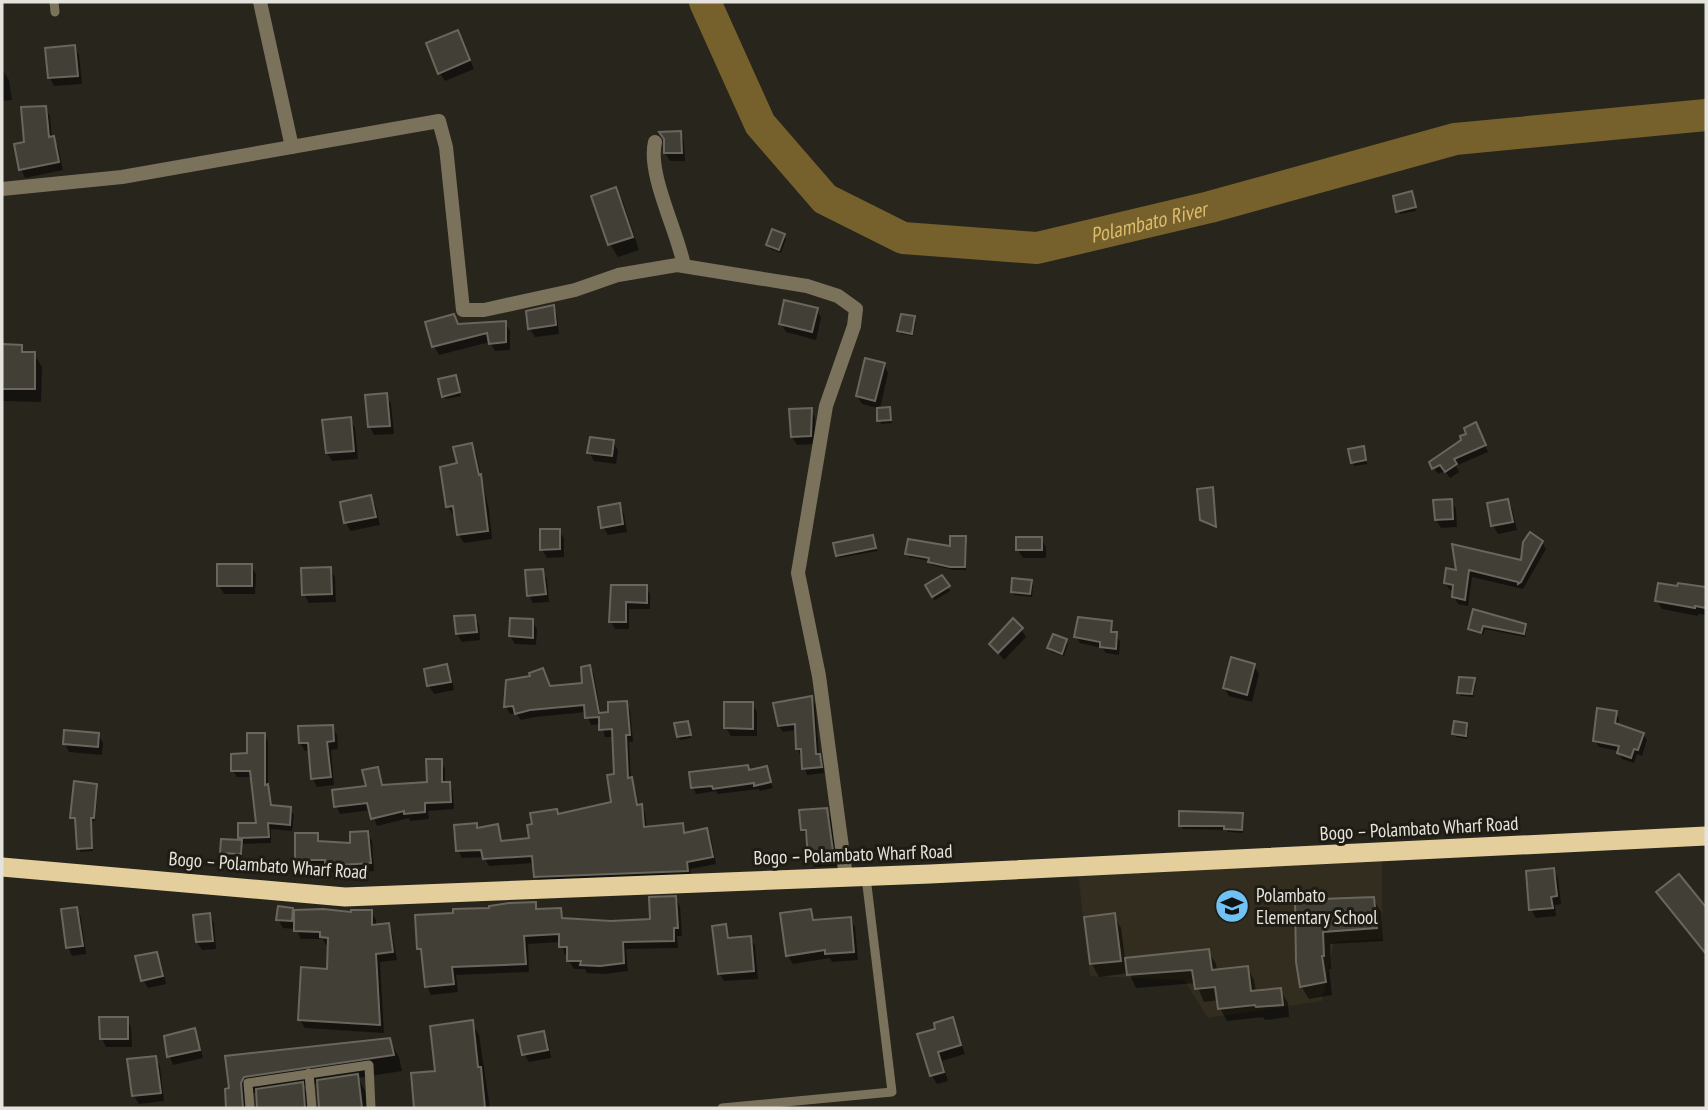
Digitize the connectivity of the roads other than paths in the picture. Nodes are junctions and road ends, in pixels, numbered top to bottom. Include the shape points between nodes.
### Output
1 (54, 2) edge
2 (260, 2) edge
3 (55, 12) dead end
4 (655, 142) dead end
5 (292, 147) junction
6 (2, 189) edge
7 (684, 266) junction
8 (1706, 836) edge
9 (2, 867) edge
10 (866, 876) junction
11 (846, 877) junction
12 (309, 1073) junction
13 (250, 1108) edge
14 (312, 1108) edge
15 (371, 1108) edge
16 (722, 1108) edge

1 - 3 lane
2 - 5 street
4 - 7 street via 656,172
5 - 6 street via 122,177
5 - 7 street via 439,121 446,147 463,310 484,310 575,290 618,275
7 - 11 street via 807,286 838,296 856,309 826,406 799,573 819,676
8 - 10 highway, Bogo – Polambato Wharf Road
9 - 11 highway, Bogo – Polambato Wharf Road via 345,897
10 - 11 highway, Bogo – Polambato Wharf Road
10 - 16 lane via 892,1092
12 - 13 lane via 248,1083
12 - 14 lane
12 - 15 lane via 369,1065

